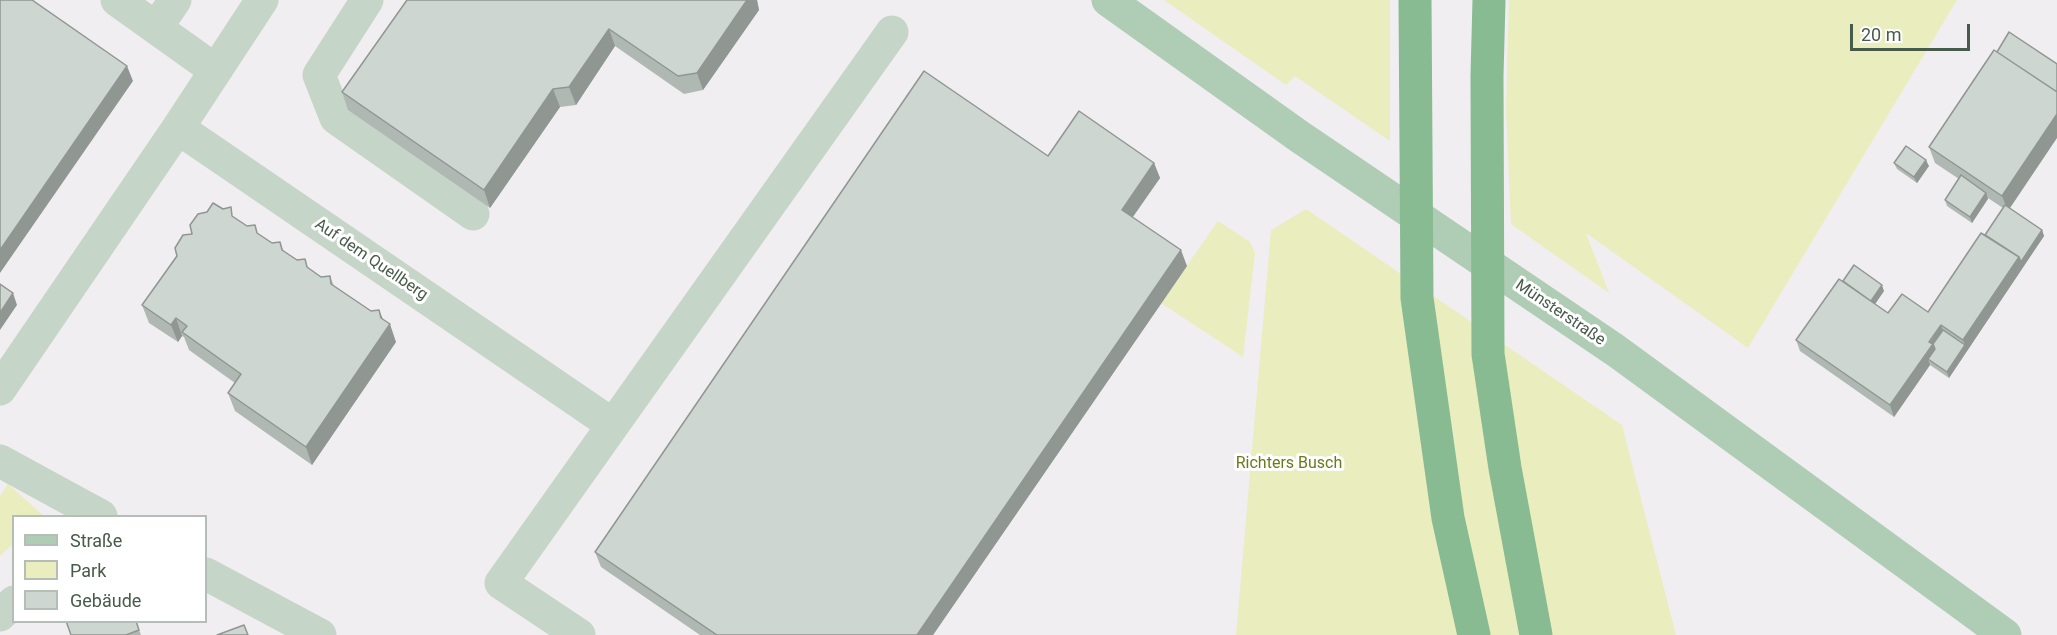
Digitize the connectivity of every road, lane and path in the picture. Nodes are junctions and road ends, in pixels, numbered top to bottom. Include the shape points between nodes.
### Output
1 (117, 0) edge
2 (175, 0) edge
3 (262, 0) edge
4 (367, 0) edge
5 (1108, 0) edge
6 (1415, 0) edge
7 (1490, 0) edge
8 (156, 28) junction
9 (892, 32) dead end
10 (215, 70) junction
11 (178, 128) junction
12 (473, 214) dead end
13 (0, 389) edge
14 (613, 425) junction
15 (0, 461) edge
16 (92, 514) edge
17 (207, 575) edge
18 (12, 604) edge
19 (0, 615) edge
20 (320, 635) edge
21 (579, 635) edge
22 (1474, 635) edge
23 (1536, 635) edge
24 (2005, 635) edge

1 - 8 street
2 - 8 street
3 - 10 street
4 - 12 street via 319,75 336,118
5 - 24 main road, Münsterstraße via 1300,137 1615,350
6 - 22 highway via 1417,298 1448,518
7 - 23 highway via 1488,354
8 - 10 street
9 - 14 street
10 - 11 street
11 - 13 street
11 - 14 street, Auf dem Quellberg
14 - 21 street via 501,583
15 - 16 street
17 - 20 street
18 - 19 street

